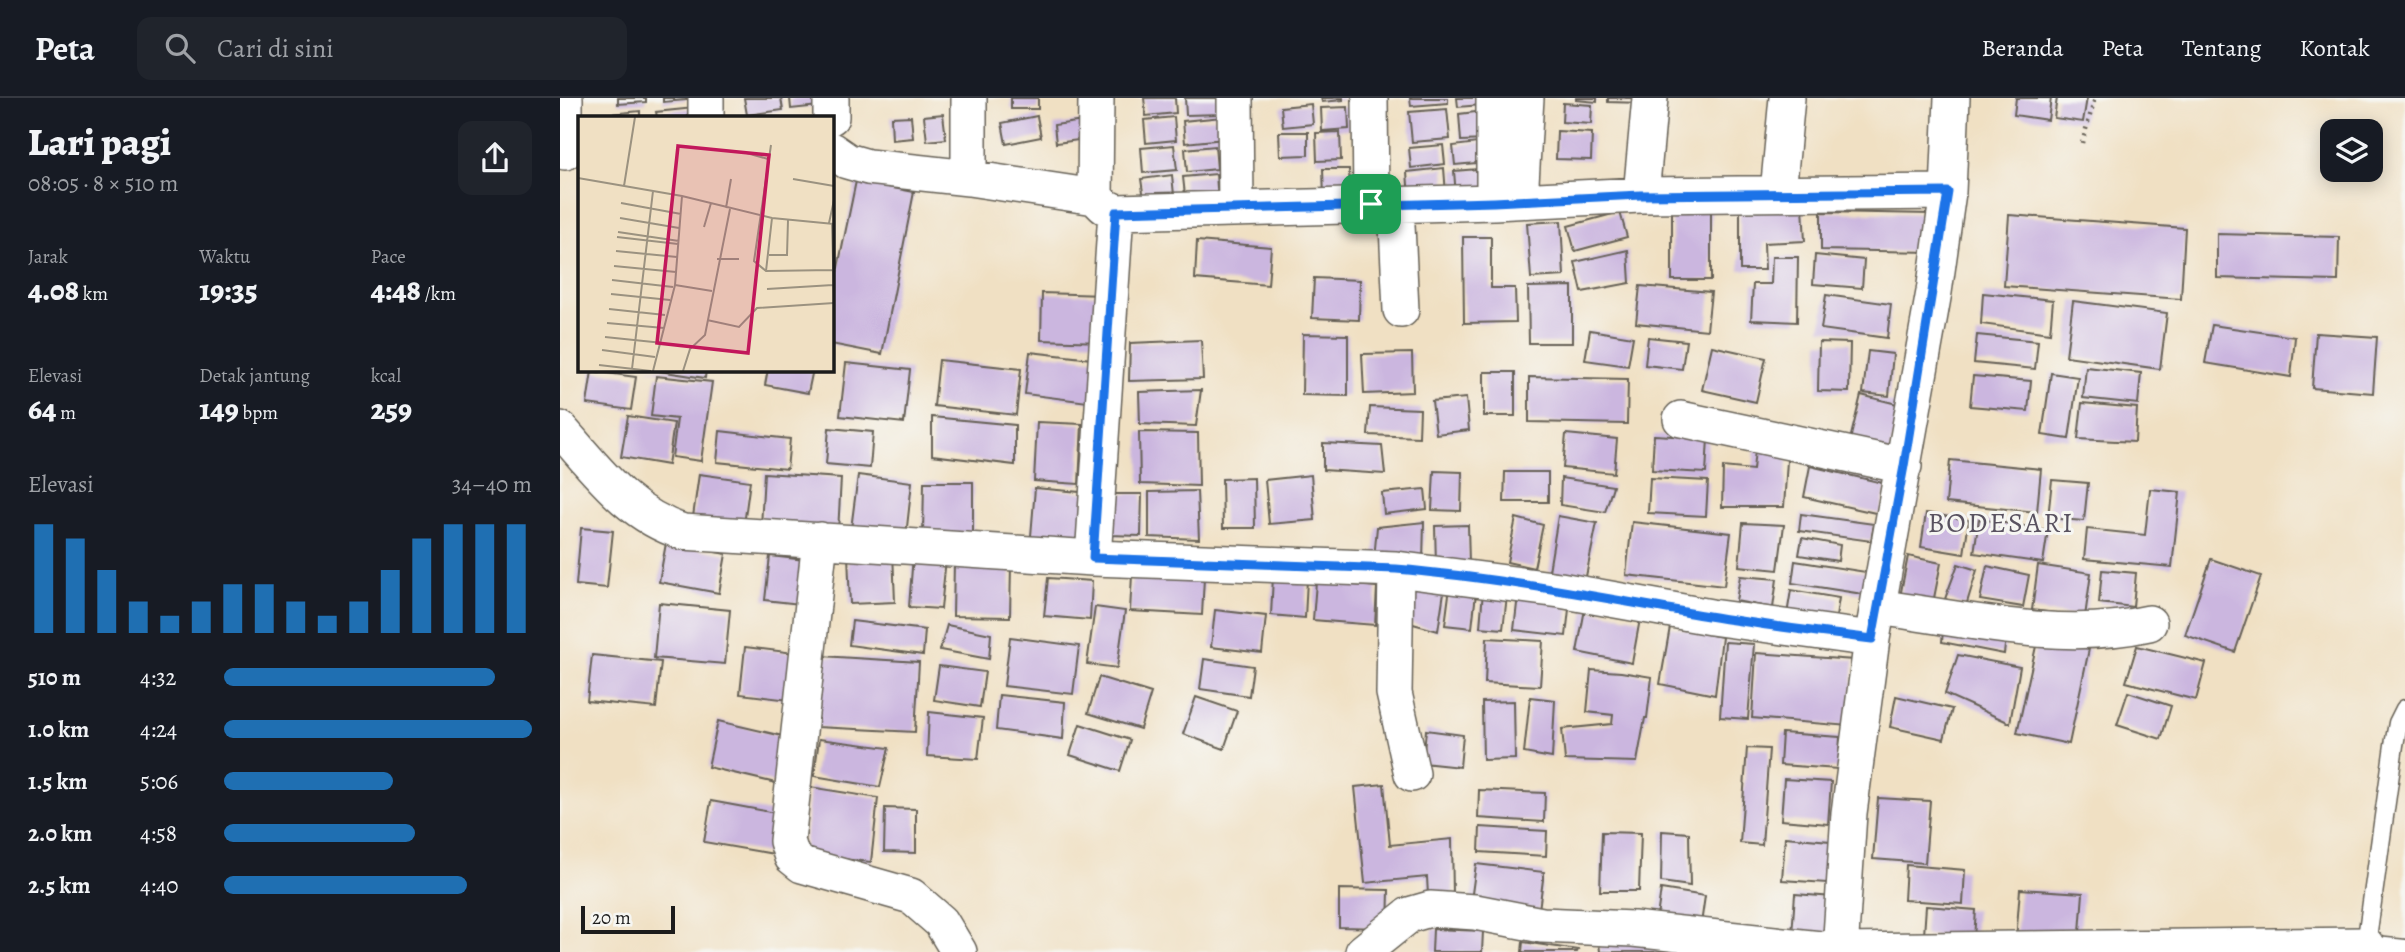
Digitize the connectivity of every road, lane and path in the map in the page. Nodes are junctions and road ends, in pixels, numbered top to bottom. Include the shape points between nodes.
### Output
1 (565, 98) edge
2 (706, 98) edge
3 (831, 98) edge
4 (969, 98) edge
5 (1096, 98) edge
6 (1235, 98) edge
7 (1370, 98) edge
8 (1494, 98) edge
9 (1526, 98) edge
10 (1650, 98) edge
11 (1787, 98) edge
12 (1952, 98) edge
13 (2095, 98) edge
14 (706, 116) edge
15 (831, 116) edge
16 (2082, 143) dead end
17 (568, 151) edge
18 (833, 152) edge
19 (969, 178) junction
20 (1948, 192) junction
21 (1778, 193) junction
22 (1641, 195) junction
23 (1507, 201) junction
24 (1384, 204) junction
25 (1106, 205) junction
26 (1236, 209) junction
27 (1401, 310) dead end
28 (1681, 419) dead end
29 (560, 429) edge
30 (1904, 466) junction
31 (820, 540) junction
32 (1093, 558) junction
33 (1396, 569) junction
34 (1875, 623) junction
35 (2149, 623) dead end
36 (2405, 709) edge
37 (1412, 774) dead end
38 (2366, 945) junction
39 (2405, 949) edge
40 (1840, 951) edge
41 (959, 952) edge
42 (1363, 952) edge

1 - 17 street
2 - 14 street
3 - 15 street
4 - 19 street
5 - 25 street
6 - 26 street
7 - 24 street
8 - 23 street
9 - 23 street
10 - 22 street
11 - 21 street
12 - 20 street
13 - 16 path
18 - 19 street via 847,162 868,167
19 - 25 street
20 - 21 street
20 - 30 street
21 - 22 street
22 - 23 street
23 - 24 street
24 - 26 street
24 - 27 street
25 - 26 street
25 - 32 street
28 - 30 street
29 - 31 street via 628,504 661,525 683,532
30 - 34 street
31 - 32 street
31 - 41 street via 787,841 792,857 802,865 911,896 941,922
32 - 33 street
33 - 34 street via 1560,590 1711,617
33 - 37 street via 1394,693
34 - 35 street via 2078,631 2120,630
34 - 40 street via 1849,813
36 - 38 lane via 2394,745
38 - 39 lane
38 - 40 street
40 - 42 street via 1633,929 1542,925 1430,909 1409,915

